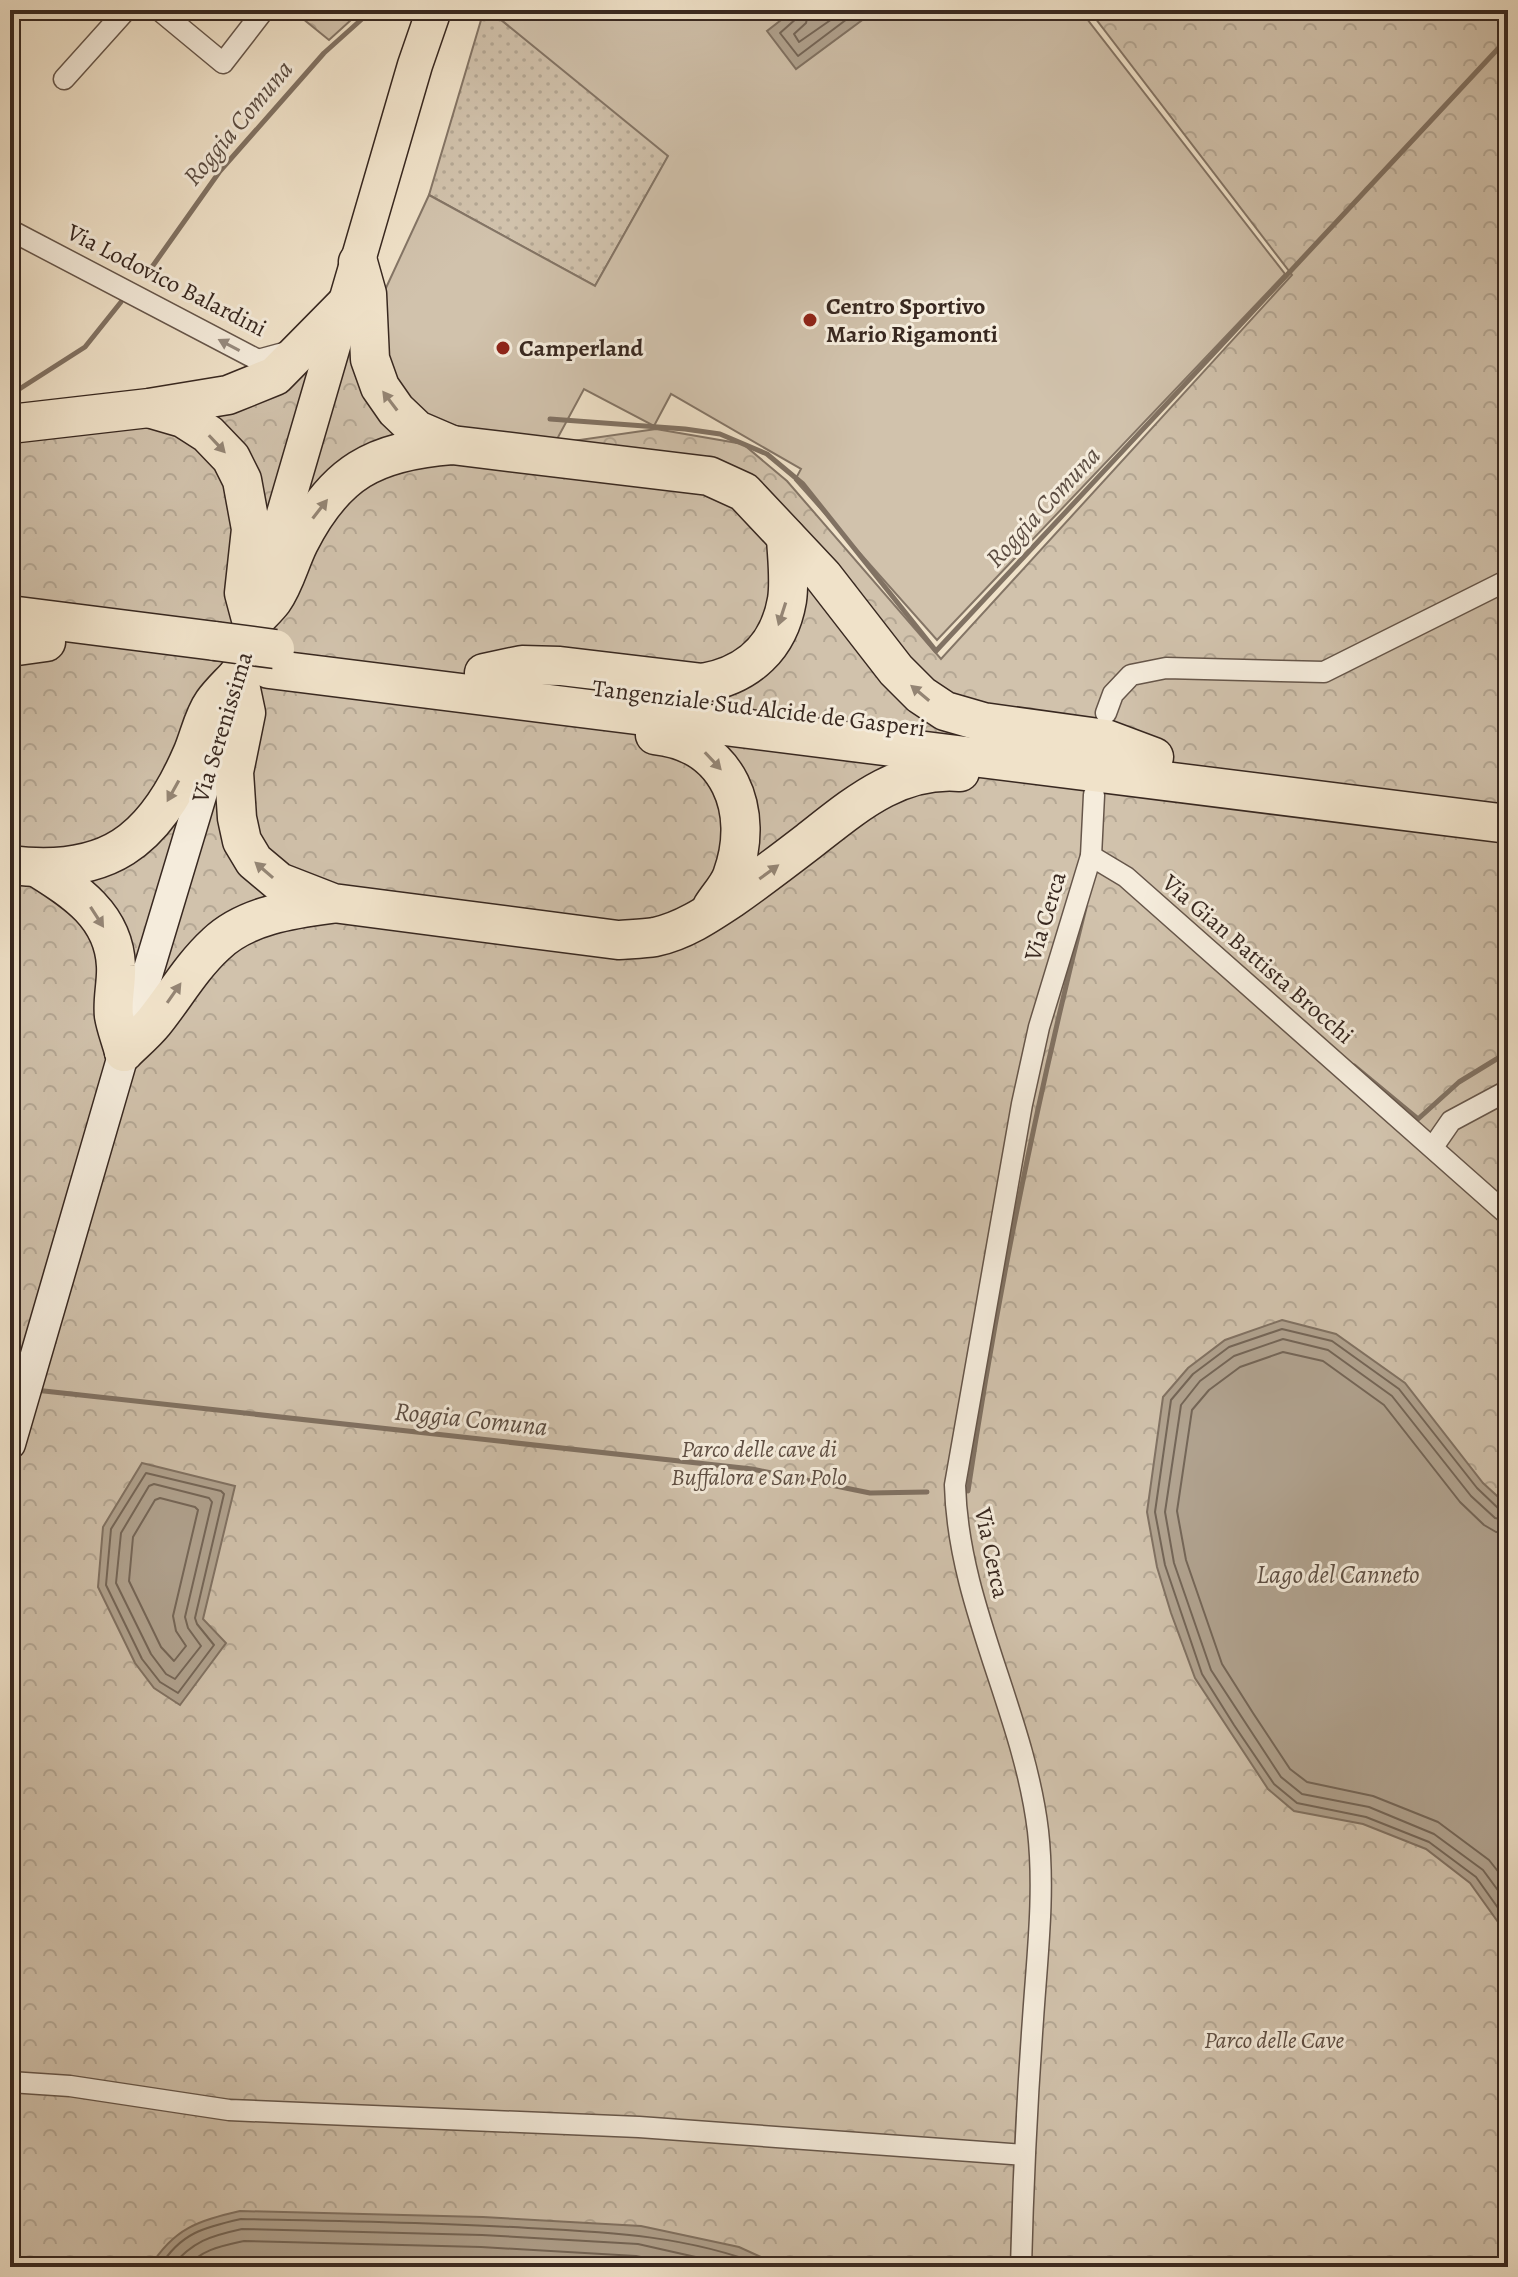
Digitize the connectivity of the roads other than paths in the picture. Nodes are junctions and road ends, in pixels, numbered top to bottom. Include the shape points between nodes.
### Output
1 (126, 10) edge
2 (159, 10) edge
3 (264, 10) edge
4 (434, 10) edge
5 (64, 79) dead end
6 (10, 230) edge
7 (358, 262) junction
8 (346, 304) junction
9 (302, 348) junction
10 (149, 408) junction
11 (10, 424) edge
12 (452, 445) junction
13 (786, 537) junction
14 (1508, 580) edge
15 (10, 600) edge
16 (10, 615) edge
17 (142, 630) junction
18 (22, 642) edge
19 (243, 653) junction
20 (468, 683) junction
21 (1106, 713) dead end
22 (1144, 767) junction
23 (1094, 795) dead end
24 (1508, 803) edge
25 (1508, 824) edge
26 (1091, 856) junction
27 (24, 867) edge
28 (333, 903) junction
29 (705, 916) junction
30 (124, 1052) junction
31 (1507, 1091) edge
32 (1433, 1147) junction
33 (1508, 1215) edge
34 (10, 1444) edge
35 (10, 2082) edge
36 (1024, 2155) junction
37 (1021, 2267) edge

1 - 5 street
2 - 3 street via 223,63
4 - 7 main road, Via Serenissima
9 -> 6 street, Via Lodovico Balardini via 258,360
7 - 8 main road, Via Serenissima
12 -> 7 highway via 417,430 380,387 370,359 367,294
8 - 9 highway
8 - 19 main road, Via Serenissima
9 - 10 highway via 275,376 228,395
10 - 11 highway
10 -> 19 highway via 183,418 208,434 231,458 242,480 251,529
12 - 13 highway via 709,476 744,492
19 -> 12 highway via 313,519 349,477 360,467 412,448
13 -> 20 highway via 787,601 780,622 772,640 741,671 703,683 522,665
22 -> 13 highway via 1106,739 983,722 945,711 896,670
14 - 21 street via 1324,672 1166,668 1131,675 1113,694
15 - 17 highway via 76,609
16 - 17 highway, Tangenziale Sud Alcide de Gasperi
17 - 19 highway, Tangenziale Sud Alcide de Gasperi
18 - 19 highway, Tangenziale Sud Alcide de Gasperi
19 - 20 highway, Tangenziale Sud Alcide de Gasperi
19 -> 27 highway via 211,704 173,792 145,831 119,851 87,865
28 -> 19 highway via 279,882 254,861 242,841 233,793 246,713
19 - 30 main road, Via Serenissima
20 - 22 highway, Tangenziale Sud Alcide de Gasperi
20 -> 29 highway via 498,712 673,737 712,758 731,787 741,828 731,879
22 - 24 highway, Tangenziale Sud Alcide de Gasperi
22 - 25 highway, Tangenziale Sud Alcide de Gasperi
29 -> 22 highway via 890,783 940,771 1078,787
23 - 26 street
26 - 32 street, Via Gian Battista Brocchi via 1126,877
26 - 36 street, Via Cerca via 1039,1027 1022,1104 955,1485 961,1549 1028,1777 1038,1833 1039,1912
27 -> 30 highway via 76,892 96,911 116,963 114,1014
28 - 29 highway via 618,940 654,937
30 -> 28 highway via 217,942 255,921
30 - 34 main road, Via Serenissima
31 - 32 street via 1451,1121
32 - 33 street, Via Gian Battista Brocchi
35 - 36 street via 229,2110 639,2127
36 - 37 street, Via Cerca

